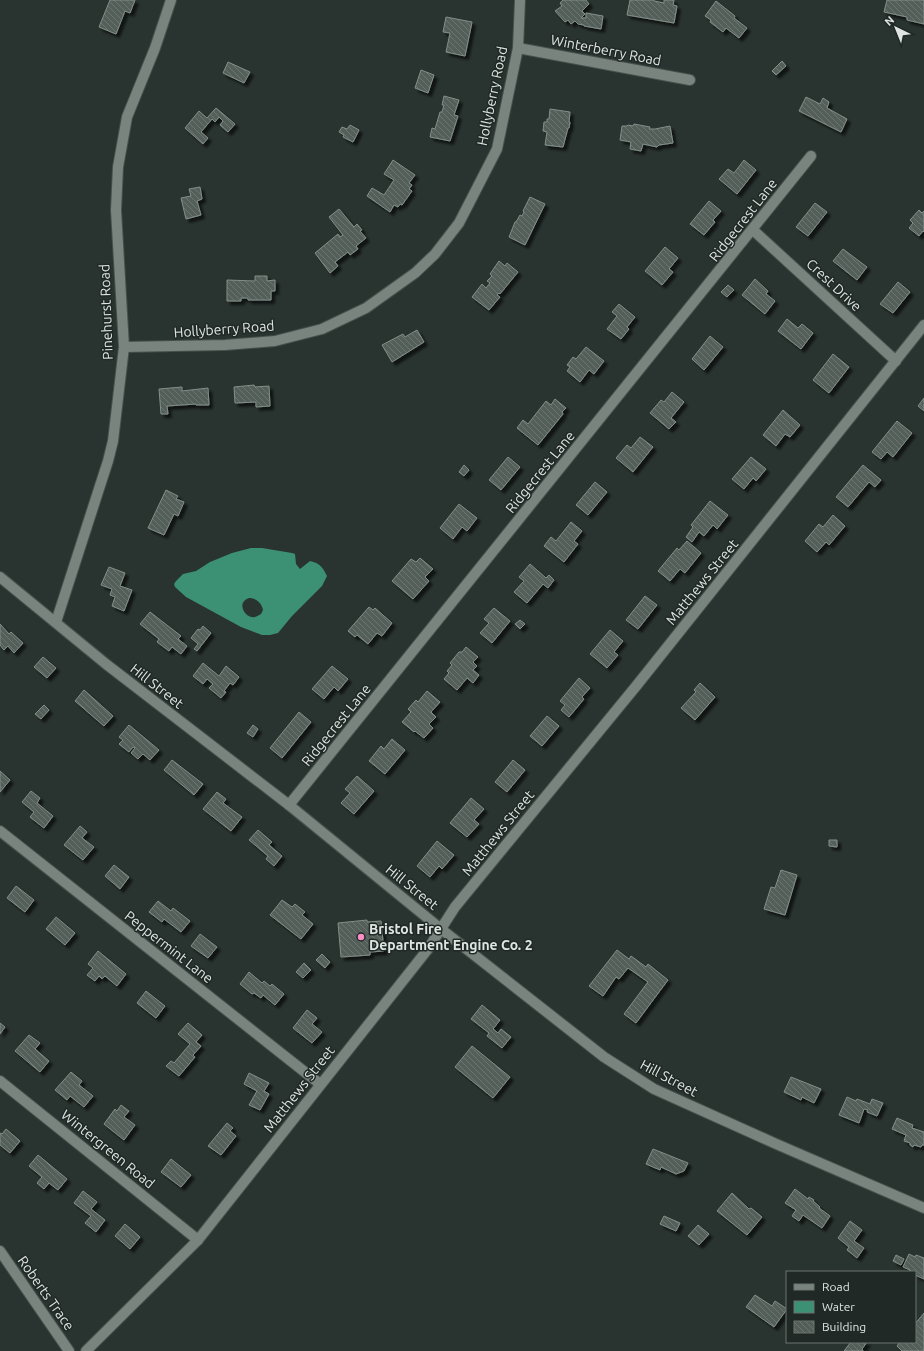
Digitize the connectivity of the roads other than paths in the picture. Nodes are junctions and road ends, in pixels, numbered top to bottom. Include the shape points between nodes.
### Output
1 (171, 0) edge
2 (520, 0) edge
3 (518, 48) junction
4 (690, 80) dead end
5 (811, 156) dead end
6 (753, 230) junction
7 (924, 326) edge
8 (124, 347) junction
9 (896, 361) junction
10 (0, 577) edge
11 (56, 622) junction
12 (289, 805) junction
13 (0, 831) edge
14 (441, 930) junction
15 (0, 1081) edge
16 (320, 1084) junction
17 (924, 1208) edge
18 (198, 1240) junction
19 (0, 1251) edge
20 (69, 1351) edge
21 (86, 1351) edge

1 - 8 street, Pinehurst Road via 127,117 118,167 116,210
2 - 3 street, Hollyberry Road
3 - 4 street, Winterberry Road
3 - 8 street, Hollyberry Road via 497,149 459,223 415,273 366,308 322,329 275,341 225,345
5 - 6 street, Ridgecrest Lane
6 - 9 street, Crest Drive
6 - 12 street, Ridgecrest Lane
7 - 9 street, Matthews Street
8 - 11 street, Pinehurst Road via 114,433 108,461
9 - 14 street, Matthews Street via 642,679 455,907
10 - 11 street, Hill Street
11 - 12 street, Hill Street via 106,664
12 - 14 street, Hill Street
13 - 16 street, Peppermint Lane
14 - 16 street, Matthews Street via 428,950
14 - 17 street, Hill Street via 604,1057 654,1089
15 - 18 street, Wintergreen Road
16 - 18 street, Matthews Street
18 - 21 street, Matthews Street
19 - 20 street, Roberts Trace

